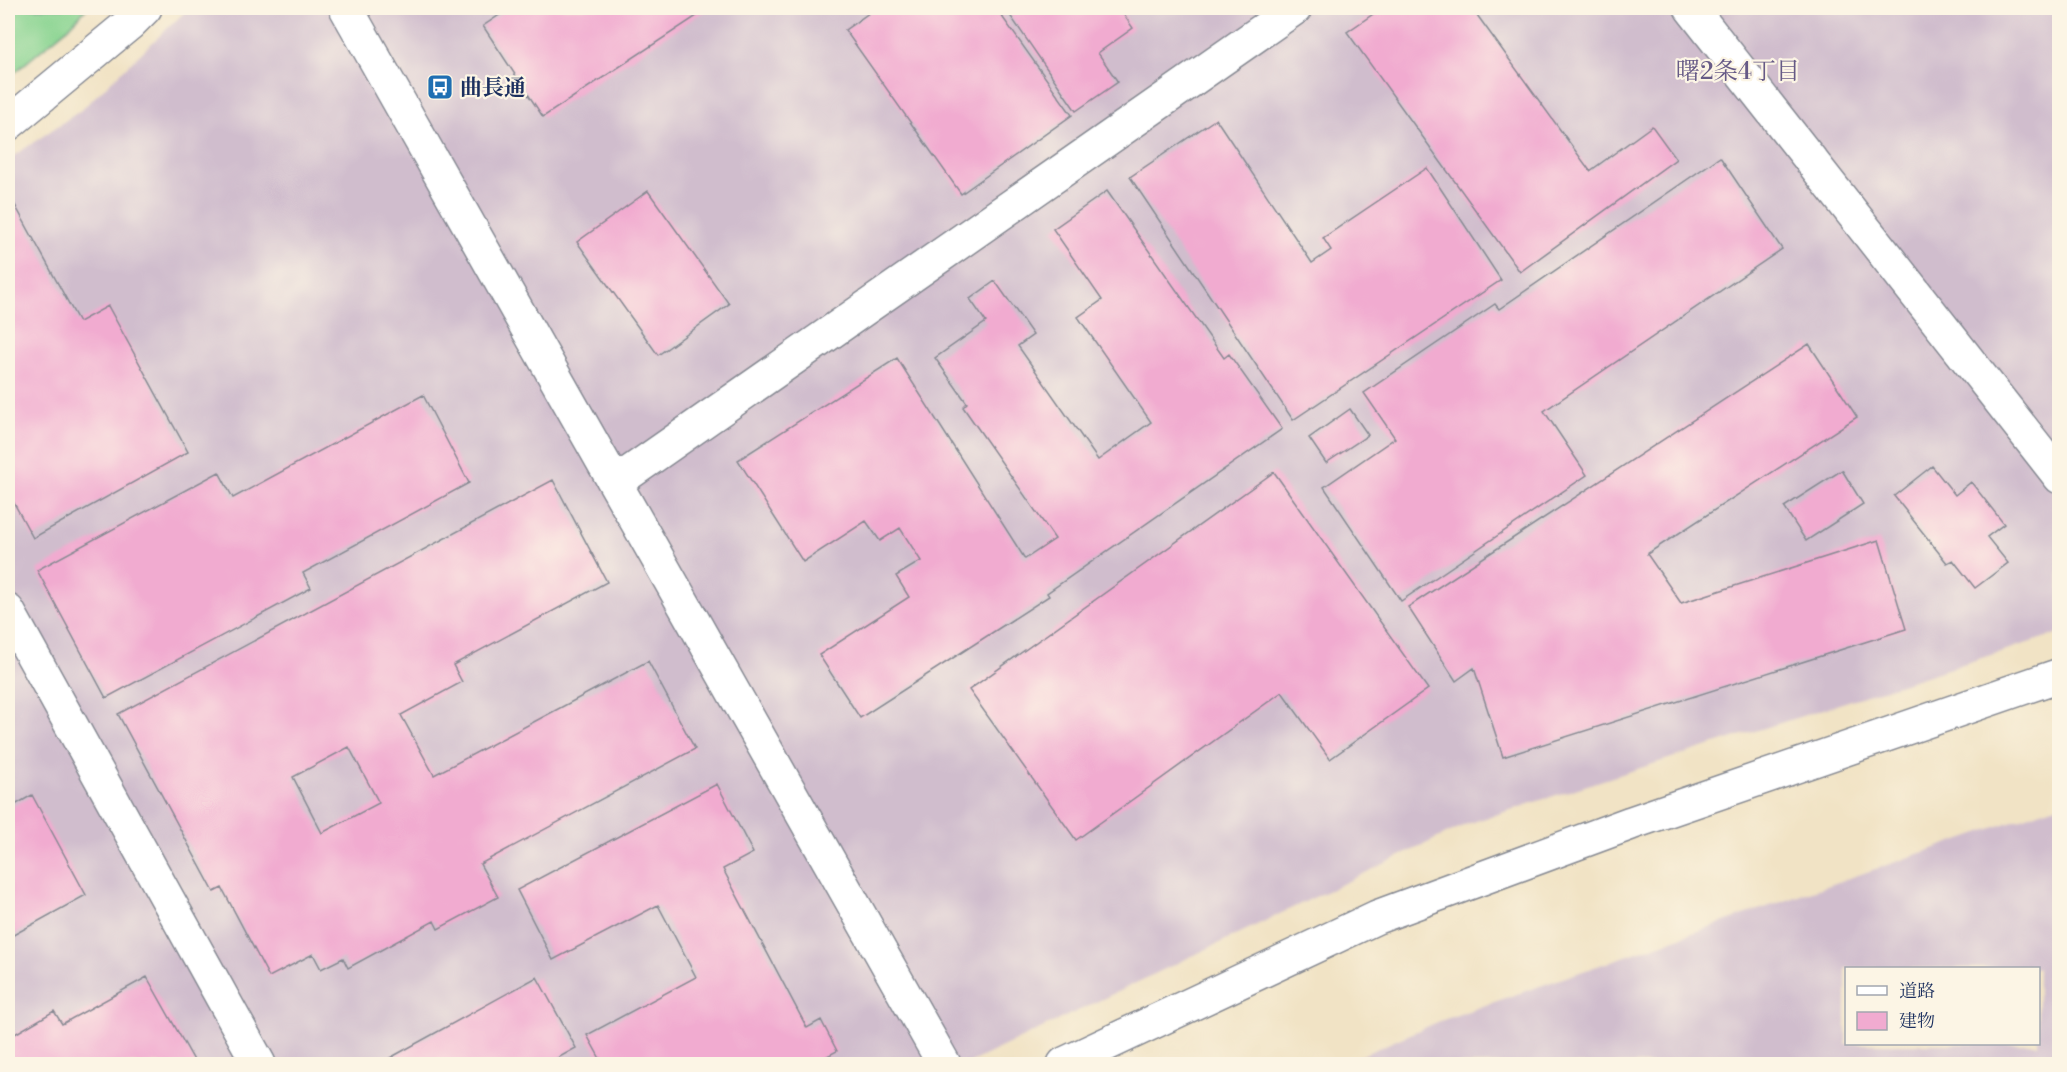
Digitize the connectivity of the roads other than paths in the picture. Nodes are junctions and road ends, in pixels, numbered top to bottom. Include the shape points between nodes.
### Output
1 (145, 8) edge
2 (346, 8) edge
3 (1295, 8) edge
4 (1691, 8) edge
5 (8, 124) edge
6 (2060, 477) edge
7 (615, 483) junction
8 (8, 611) edge
9 (2060, 675) edge
10 (259, 1065) edge
11 (944, 1065) edge
12 (1064, 1065) edge

1 - 5 street
2 - 7 street
3 - 7 street
4 - 6 street
7 - 11 street
8 - 10 street
9 - 12 street via 1631,823 1377,917

